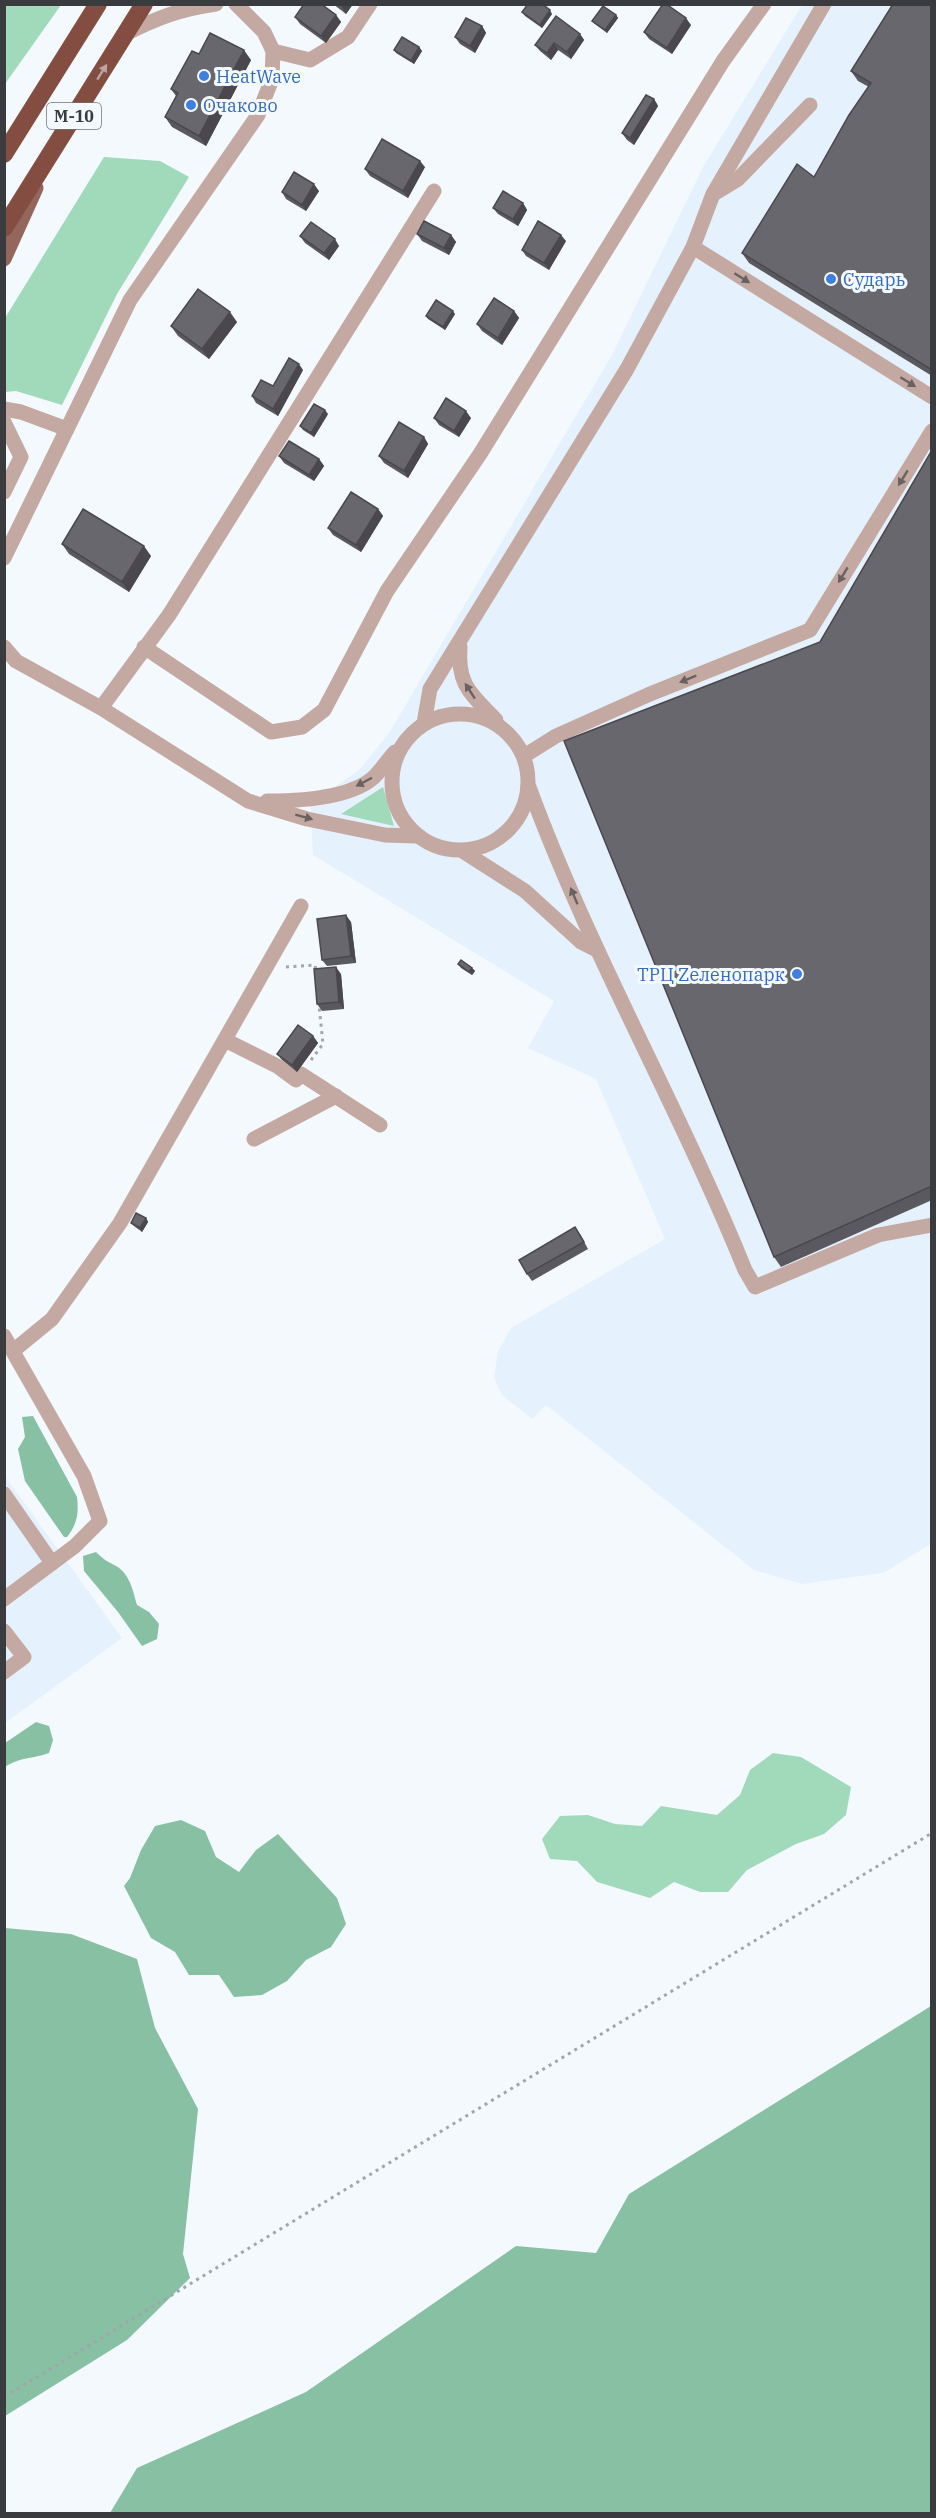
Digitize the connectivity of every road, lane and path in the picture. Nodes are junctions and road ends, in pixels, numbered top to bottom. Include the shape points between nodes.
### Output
1 (98, 4) edge
2 (144, 4) edge
3 (216, 4) edge
4 (236, 4) edge
5 (370, 4) edge
6 (764, 4) edge
7 (824, 4) edge
8 (125, 34) junction
9 (273, 51) junction
10 (810, 105) dead end
11 (25, 122) junction
12 (4, 142) edge
13 (54, 148) junction
14 (4, 154) edge
15 (434, 191) dead end
16 (713, 194) junction
17 (4, 228) edge
18 (693, 247) junction
19 (4, 259) edge
20 (932, 397) edge
21 (4, 409) edge
22 (4, 422) edge
23 (67, 429) junction
24 (932, 431) edge
25 (4, 492) edge
26 (4, 558) edge
27 (460, 644) junction
28 (144, 646) junction
29 (4, 647) edge
30 (100, 708) junction
31 (424, 723) junction
32 (503, 728) junction
33 (405, 741) junction
34 (524, 756) junction
35 (529, 788) junction
36 (248, 801) junction
37 (416, 836) junction
38 (464, 852) junction
39 (301, 906) dead end
40 (597, 950) junction
41 (282, 974) dead end
42 (316, 976) edge
43 (318, 999) edge
44 (225, 1040) junction
45 (301, 1074) junction
46 (336, 1096) junction
47 (380, 1125) dead end
48 (254, 1139) dead end
49 (932, 1225) edge
50 (4, 1336) edge
51 (13, 1351) junction
52 (4, 1494) edge
53 (52, 1563) junction
54 (4, 1599) edge
55 (4, 1631) edge
56 (4, 1672) edge
57 (932, 1833) edge
58 (4, 2397) edge

1 - 11 highway, М-10
2 - 8 highway, М-10
3 - 8 street via 164,15
4 - 9 street via 264,32
5 - 9 street via 348,37 310,60
6 - 28 street via 723,61 480,454 387,591 324,710 302,727 271,732
7 - 16 street
13 -> 8 highway, М-10
9 - 23 street via 272,79 258,115 130,300
10 - 16 street via 738,179
11 - 12 main road, М-10
11 - 14 highway, М-10
13 - 17 highway, М-10
13 - 19 main road, М-10
15 - 28 street via 169,615
16 - 18 street
18 -> 20 street
18 - 27 street via 627,369
21 - 23 street
22 - 25 street via 21,457
23 - 26 street
24 -> 34 street via 810,630 650,694 556,736
27 - 31 street via 430,689
32 -> 27 street via 470,693 458,668
28 - 30 street
29 - 30 street via 16,661
30 - 36 street
31 - 32 street via 459,714 478,716
31 - 33 street
32 - 34 street
33 -> 36 street via 372,779 346,791 300,801
33 - 37 street via 393,764 392,791 400,815
34 - 35 street
35 - 38 street via 523,812 509,832 488,846
40 -> 35 street
36 -> 37 street via 307,819 385,835
37 - 38 street via 439,848
38 - 40 street via 525,891 581,942
39 - 44 street
40 - 49 street via 755,1287 878,1235
41 - 42 path via 286,966 315,965
43 - 45 path via 323,1044
44 - 45 street via 296,1080
44 - 51 street via 120,1223 52,1319
45 - 46 street
46 - 47 street
46 - 48 street
50 - 51 street
51 - 53 street via 84,1476 100,1521
52 - 53 street
53 - 54 street
55 - 56 street via 24,1657
57 - 58 path

